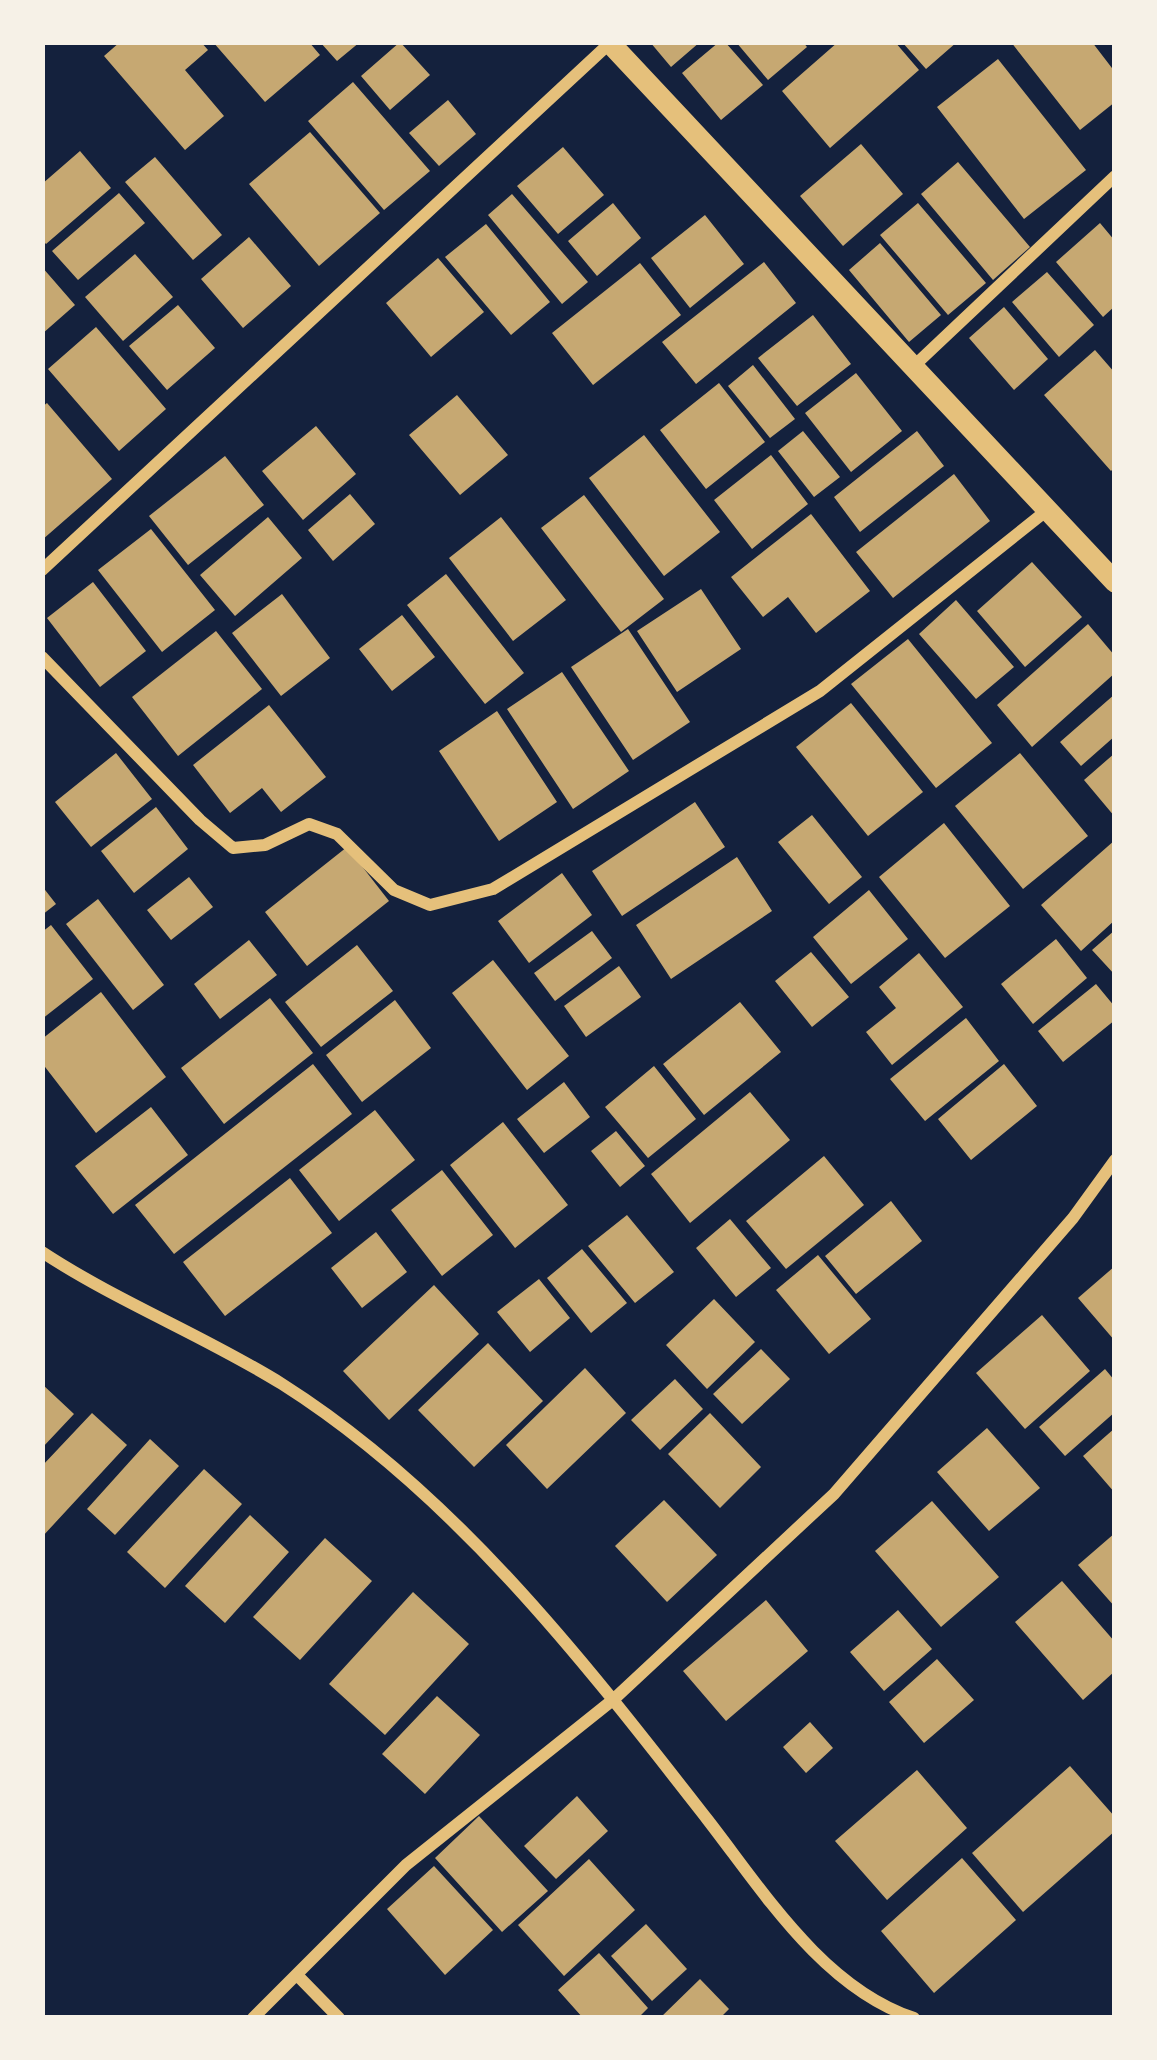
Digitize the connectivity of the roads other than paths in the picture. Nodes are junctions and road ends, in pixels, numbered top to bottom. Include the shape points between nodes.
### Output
1 (610, 42) edge
2 (1115, 176) edge
3 (915, 365) junction
4 (1046, 511) junction
5 (42, 569) edge
6 (1115, 582) edge
7 (42, 657) edge
8 (1115, 1160) edge
9 (42, 1252) edge
10 (614, 1699) junction
11 (296, 1975) junction
12 (253, 2018) edge
13 (339, 2018) edge
14 (914, 2018) edge

1 - 3 street
1 - 5 street
2 - 3 street
3 - 4 street
4 - 6 street
4 - 7 street via 820,691 493,889 430,904 394,890 337,834 308,824 233,848
8 - 10 street via 834,1494
9 - 10 street via 282,1384 383,1458 539,1611
10 - 11 street via 406,1865
10 - 14 street via 790,1926 836,1971
11 - 12 street
11 - 13 street

